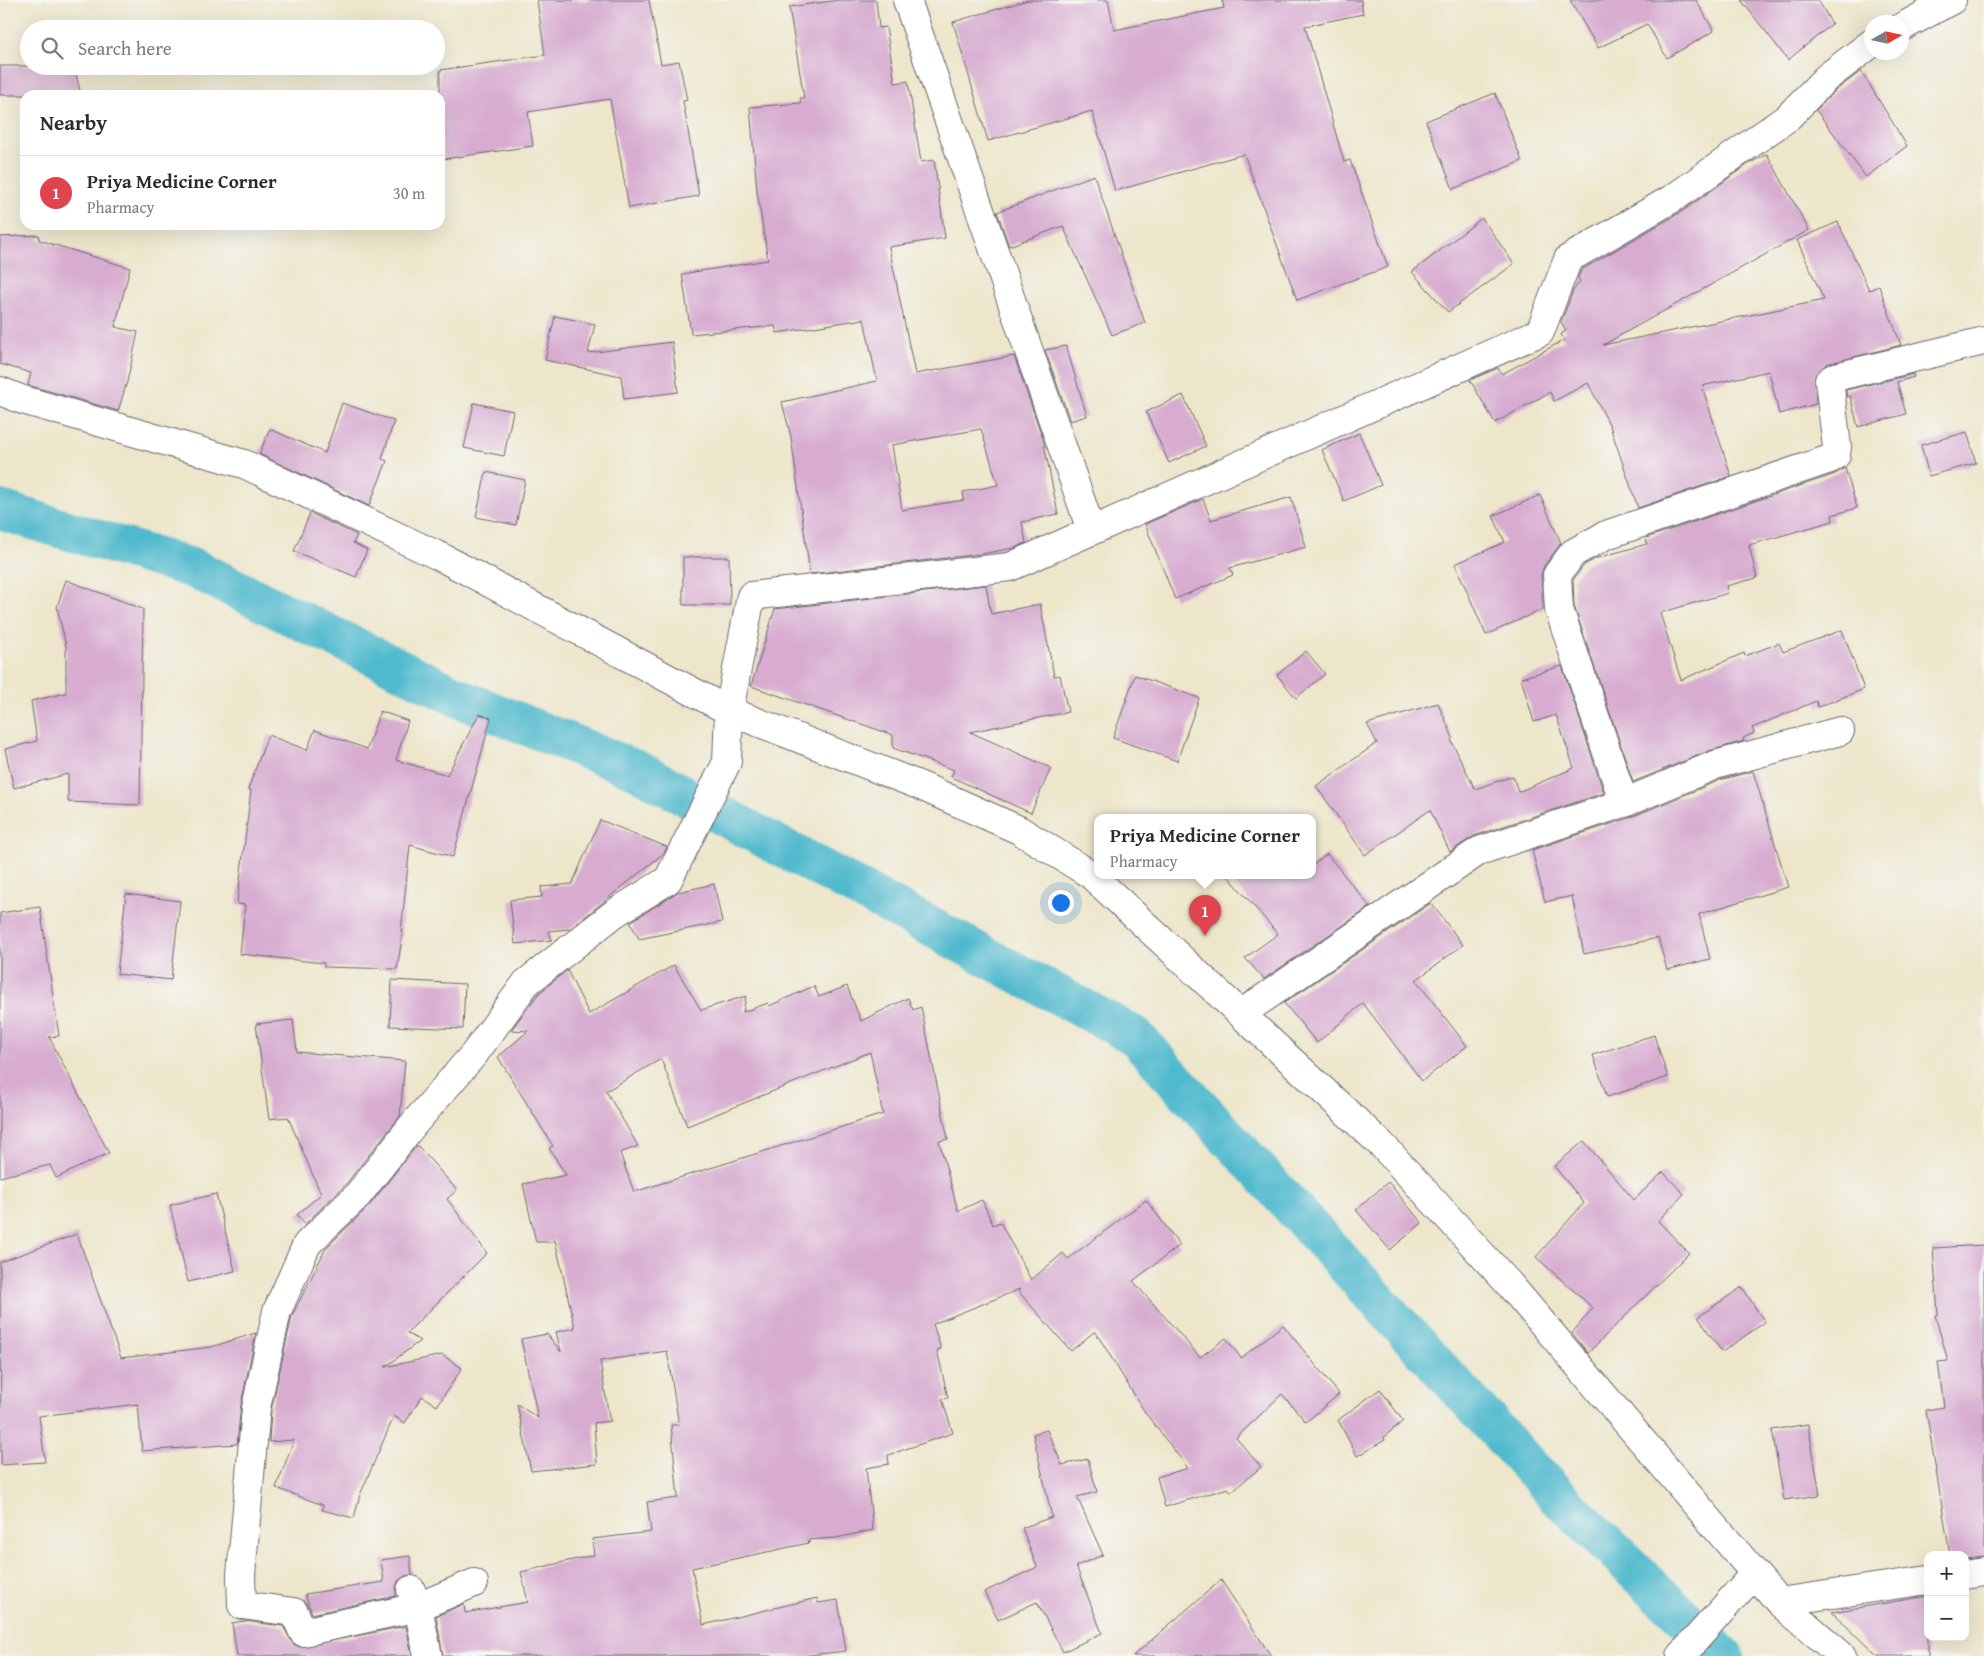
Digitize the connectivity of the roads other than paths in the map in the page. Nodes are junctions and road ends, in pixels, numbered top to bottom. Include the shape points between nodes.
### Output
1 (907, 0) edge
2 (1952, 0) edge
3 (1909, 23) edge
4 (1864, 49) edge
5 (1984, 341) edge
6 (0, 391) edge
7 (1090, 530) junction
8 (729, 711) junction
9 (1840, 731) dead end
10 (1624, 803) junction
11 (1094, 878) edge
12 (1095, 879) edge
13 (1242, 1013) junction
14 (1984, 1572) edge
15 (1754, 1574) junction
16 (1969, 1574) edge
17 (1924, 1581) edge
18 (474, 1583) dead end
19 (414, 1599) junction
20 (1778, 1602) junction
21 (428, 1656) edge
22 (1680, 1656) edge
23 (1842, 1656) edge

1 - 7 street
2 - 3 street
4 - 7 street via 1826,78 1787,118 1675,197 1568,259 1540,332
5 - 10 street via 1835,377 1829,381 1829,392 1836,455 1606,535 1573,553 1557,575 1559,609
6 - 8 street via 244,464 443,558
7 - 8 street via 1010,567 751,596
8 - 11 street via 920,786 1019,830
8 - 19 street via 727,762 668,880 615,913 526,983 475,1053 357,1196 307,1244 277,1311 256,1408 241,1575 242,1605 294,1612 303,1632
9 - 10 street via 1716,764
10 - 13 street via 1479,851
12 - 13 street
13 - 15 street via 1382,1144 1510,1285
14 - 16 street
15 - 20 street
15 - 22 street
17 - 20 street
18 - 19 street
19 - 21 street
20 - 23 street

